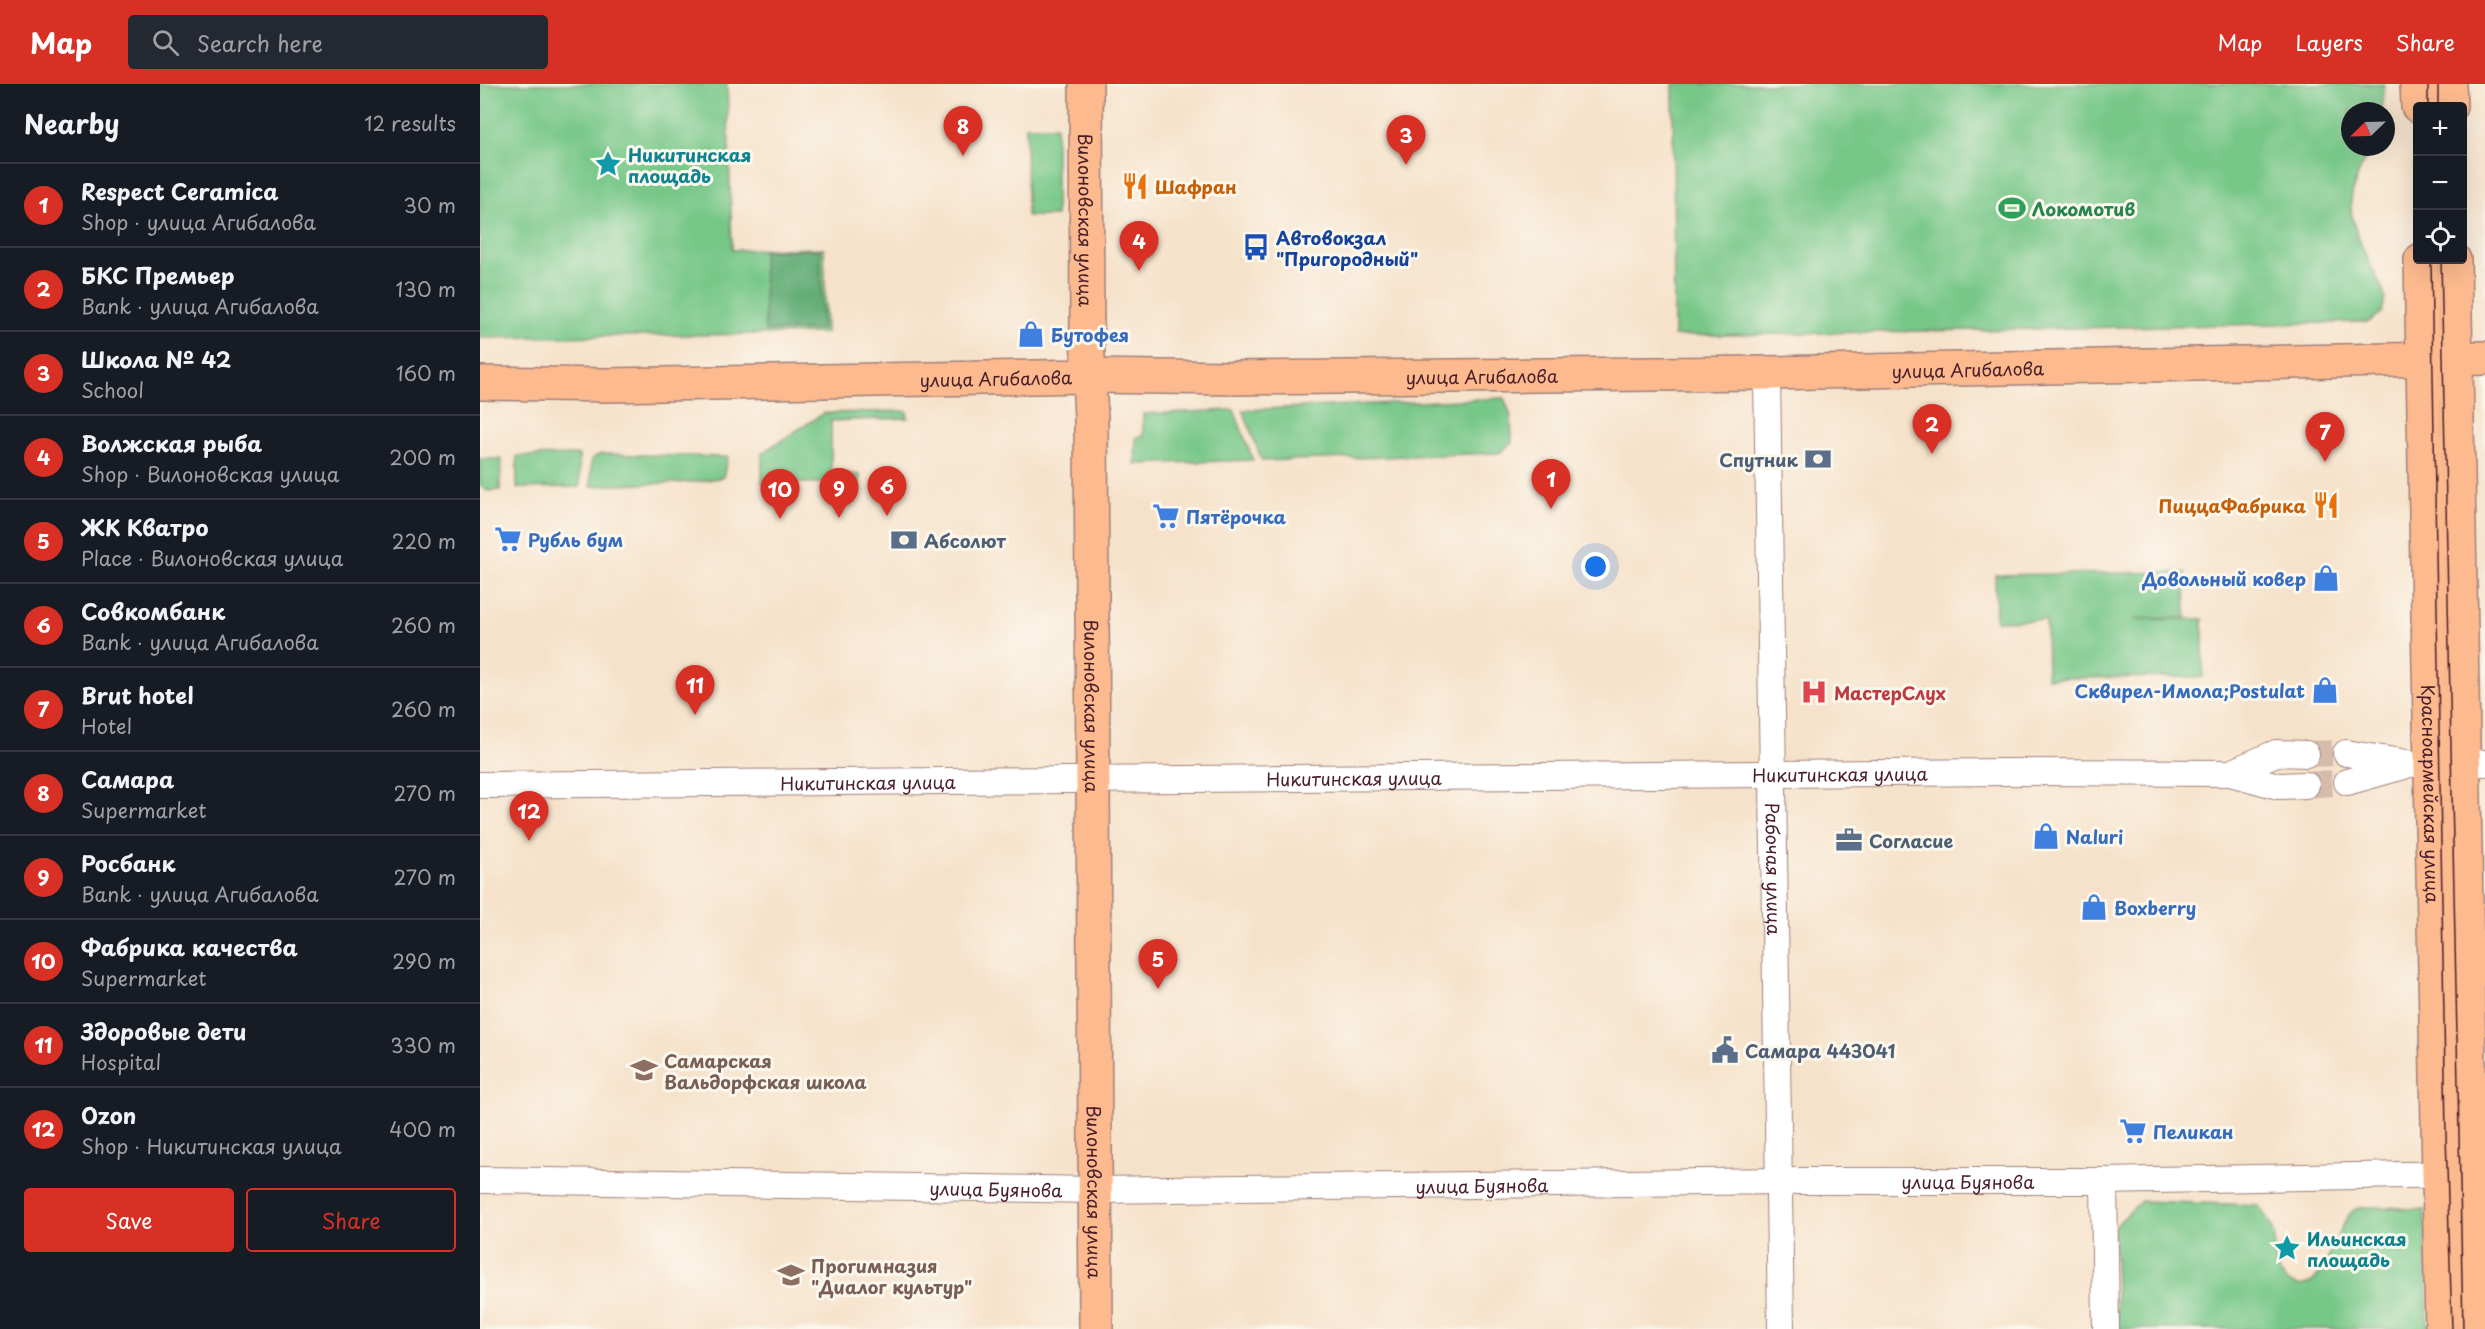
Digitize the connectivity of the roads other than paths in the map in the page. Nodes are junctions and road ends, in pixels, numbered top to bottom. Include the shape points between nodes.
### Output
1 (1086, 84) edge
2 (2417, 84) edge
3 (2449, 84) edge
4 (2418, 102) edge
5 (2450, 102) edge
6 (2421, 264) edge
7 (2455, 264) edge
8 (2470, 358) edge
9 (2423, 359) junction
10 (1767, 373) junction
11 (1090, 376) junction
12 (480, 383) edge
13 (2306, 753) tunnel mouth
14 (2346, 753) tunnel mouth
15 (2422, 764) junction
16 (2474, 764) edge
17 (2230, 773) junction
18 (1773, 774) junction
19 (1094, 781) junction
20 (2347, 782) tunnel mouth
21 (480, 785) edge
22 (2306, 785) tunnel mouth
23 (2478, 1173) edge
24 (2439, 1174) junction
25 (480, 1180) edge
26 (1779, 1181) junction
27 (2104, 1181) junction
28 (1096, 1190) junction
29 (1096, 1329) edge
30 (1781, 1329) edge
31 (2106, 1329) edge
32 (2442, 1329) edge
33 (2474, 1329) edge

1 - 11 main road, Вилоновская улица
2 - 4 main road
3 - 5 main road
6 - 9 main road, Красноармейская улица
7 - 8 main road, Красноармейская улица
8 - 9 main road, улица Агибалова
8 - 16 main road, Красноармейская улица
9 - 10 main road, улица Агибалова
9 - 15 main road, Красноармейская улица
10 - 11 main road, улица Агибалова
10 - 18 street, Рабочая улица
11 - 12 main road, улица Агибалова via 607,385
11 - 19 main road, Вилоновская улица
13 - 17 street, Никитинская улица via 2276,753
14 - 15 street
15 - 16 street
15 - 20 street
15 - 24 main road, Красноармейская улица
16 - 23 main road, Красноармейская улица
17 - 18 street, Никитинская улица
17 - 22 street, Никитинская улица via 2277,786
18 - 19 street, Никитинская улица
18 - 26 street, Рабочая улица
19 - 21 street, Никитинская улица
19 - 28 main road, Вилоновская улица
23 - 24 street, улица Буянова
23 - 33 main road, Красноармейская улица
24 - 27 street, улица Буянова
24 - 32 main road, Красноармейская улица
25 - 28 street, улица Буянова
26 - 27 street, улица Буянова
26 - 28 street, улица Буянова
26 - 30 street, Рабочая улица
27 - 31 street
28 - 29 main road, Вилоновская улица

